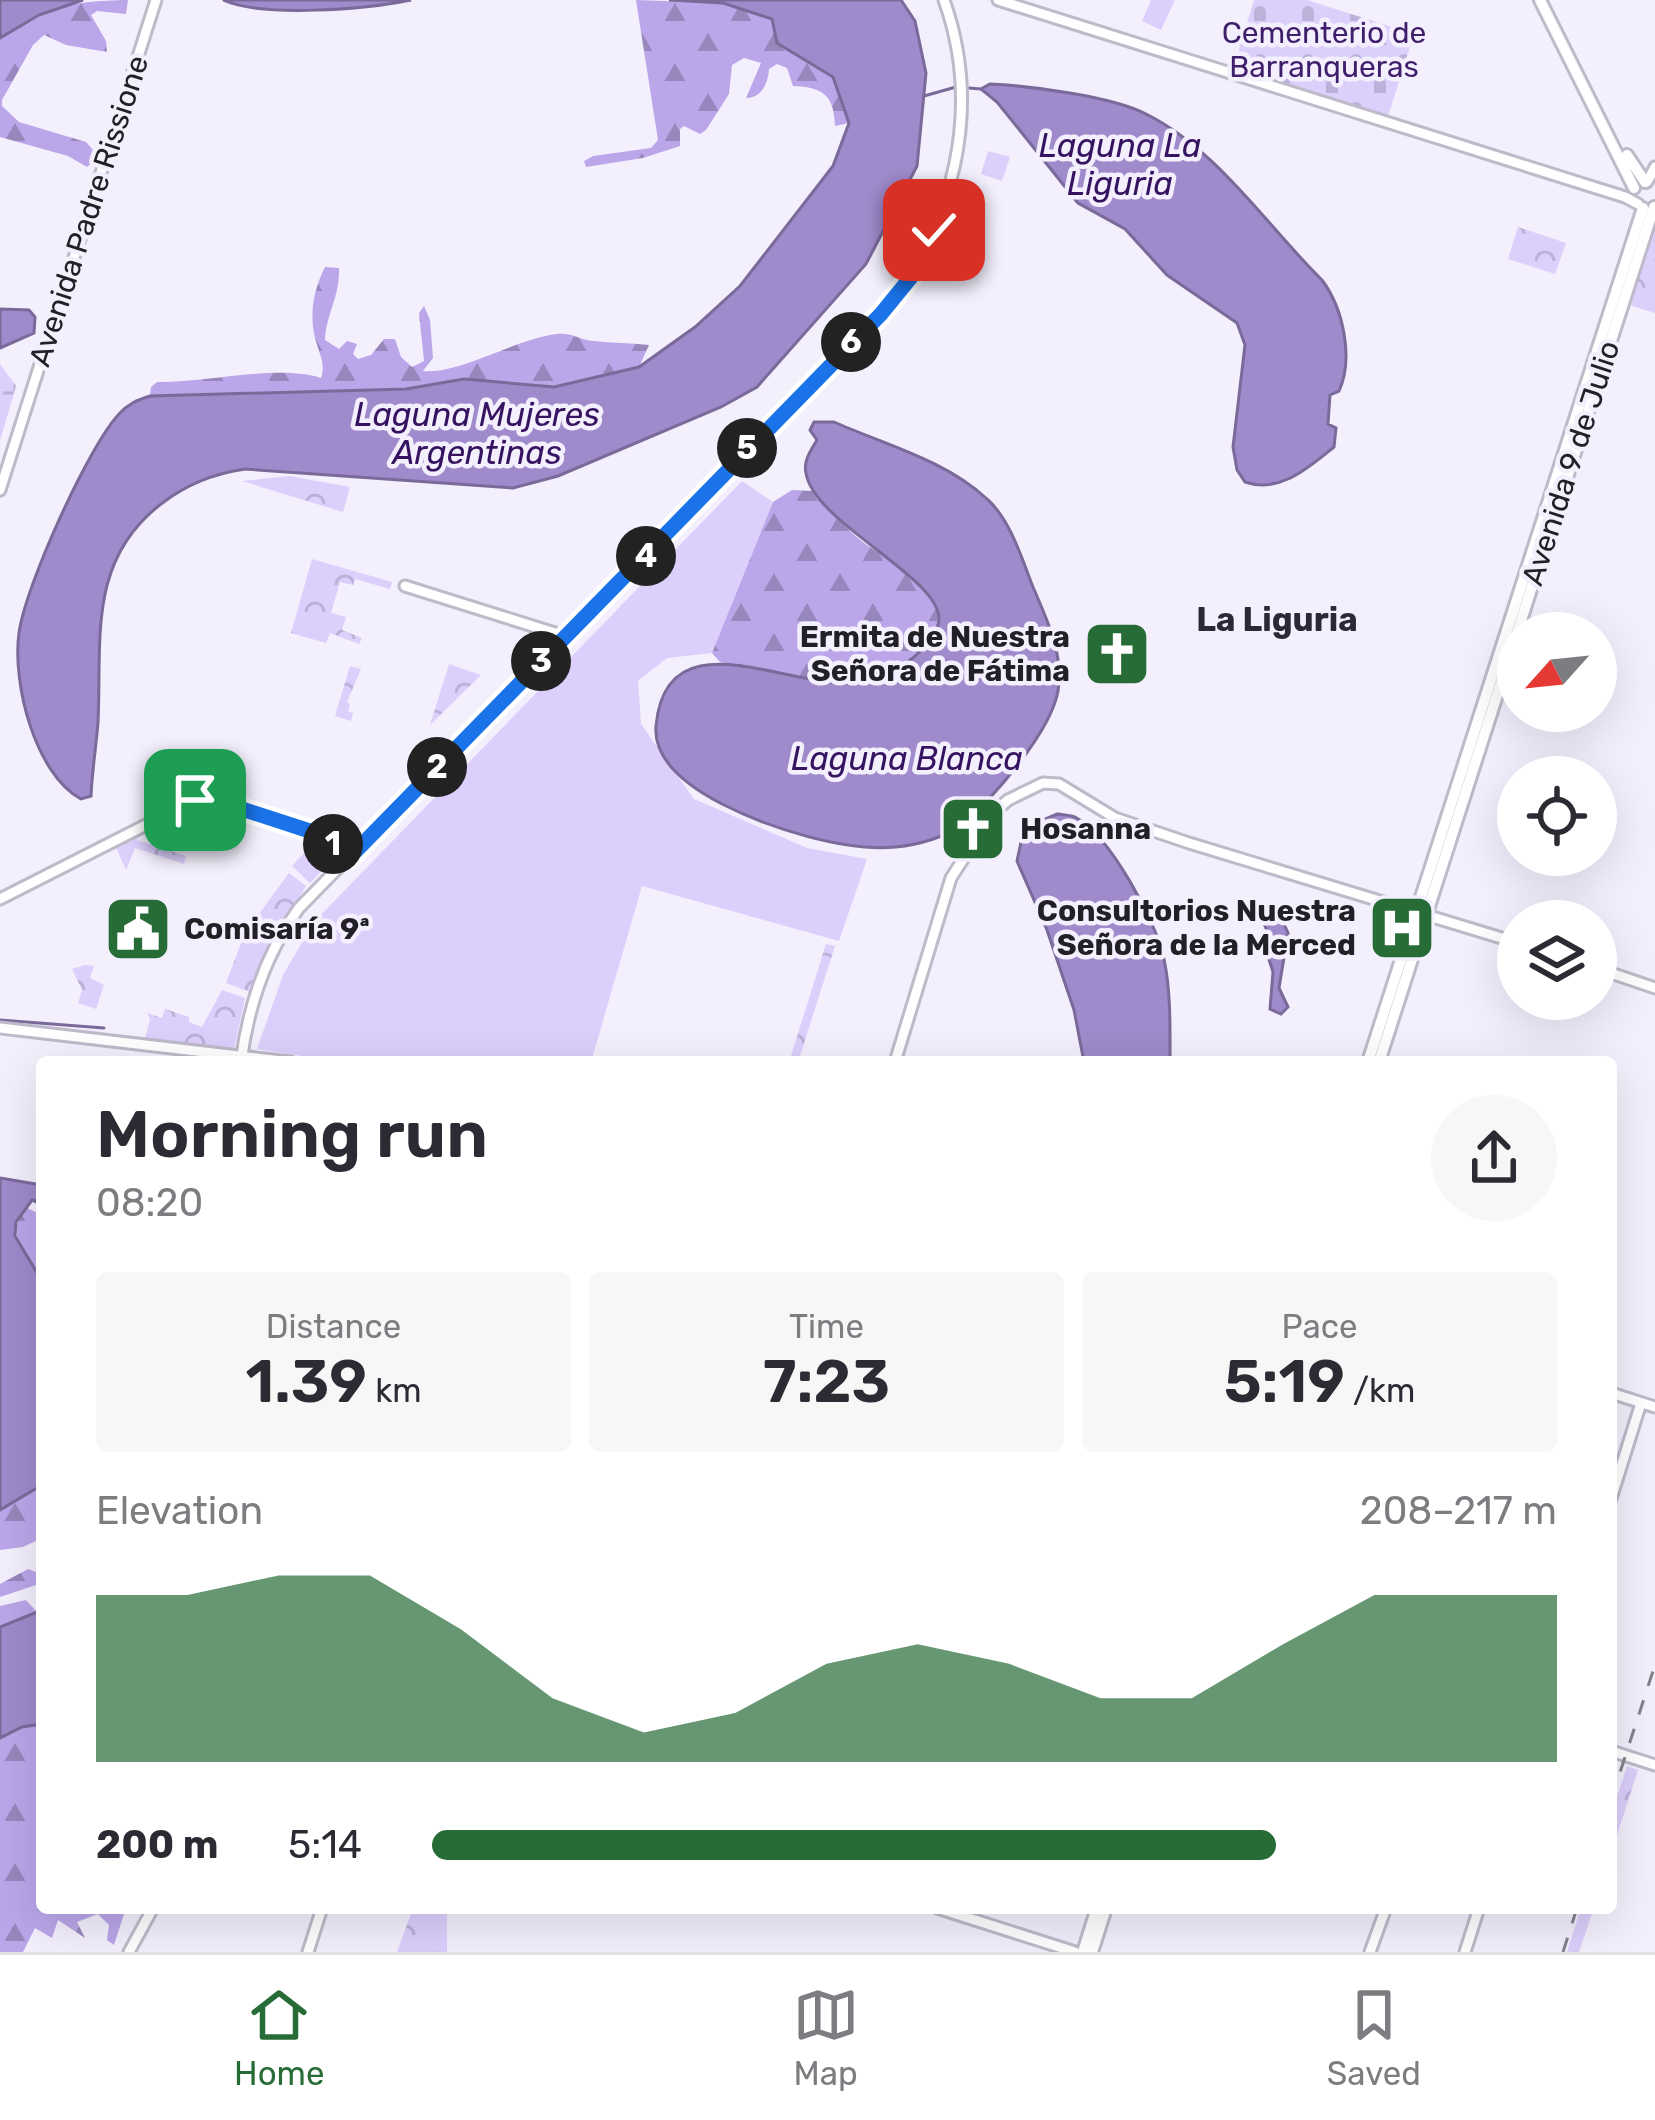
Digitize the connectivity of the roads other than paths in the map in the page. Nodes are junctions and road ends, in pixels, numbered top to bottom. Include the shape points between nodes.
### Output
1 (156, 0) edge
2 (944, 0) edge
3 (998, 0) edge
4 (1544, 0) edge
5 (1655, 167) edge
6 (1645, 199) edge
7 (0, 490) edge
8 (404, 586) dead end
9 (562, 639) junction
10 (349, 858) junction
11 (0, 898) edge
12 (1422, 915) junction
13 (1497, 937) edge
14 (1617, 975) edge
15 (1655, 988) edge
16 (0, 1028) edge
17 (218, 1056) edge
18 (242, 1056) edge
19 (898, 1056) edge
20 (1370, 1056) edge
21 (1380, 1056) edge
22 (1617, 1395) edge
23 (1641, 1403) junction
24 (1655, 1407) edge
25 (1617, 1479) edge
26 (1617, 1753) edge
27 (1655, 1765) edge
28 (150, 1914) edge
29 (320, 1914) edge
30 (957, 1914) edge
31 (1100, 1914) edge
32 (1384, 1914) edge
33 (1477, 1914) edge
34 (129, 1952) edge
35 (308, 1952) edge
36 (1084, 1952) edge
37 (1370, 1952) edge
38 (1465, 1952) edge

1 - 7 street, Avenida Padre Rissione
2 - 9 street via 960,67 962,128 916,271
3 - 6 street
4 - 6 main road
5 - 6 street, Avenida 9 de Julio
6 - 12 main road, Avenida 9 de Julio
8 - 9 street
9 - 10 street
10 - 11 street via 322,835 202,796
10 - 18 street via 298,908 276,943
12 - 13 street
12 - 19 street via 1115,818 1057,783 1027,790 993,813 951,878
12 - 20 main road, Avenida 9 de Julio
12 - 21 main road, Avenida 9 de Julio
14 - 15 street
16 - 17 street
22 - 23 street
23 - 24 street
23 - 25 street
26 - 27 street
28 - 34 street
29 - 35 street
30 - 36 street
31 - 36 main road
32 - 37 street
33 - 38 street

